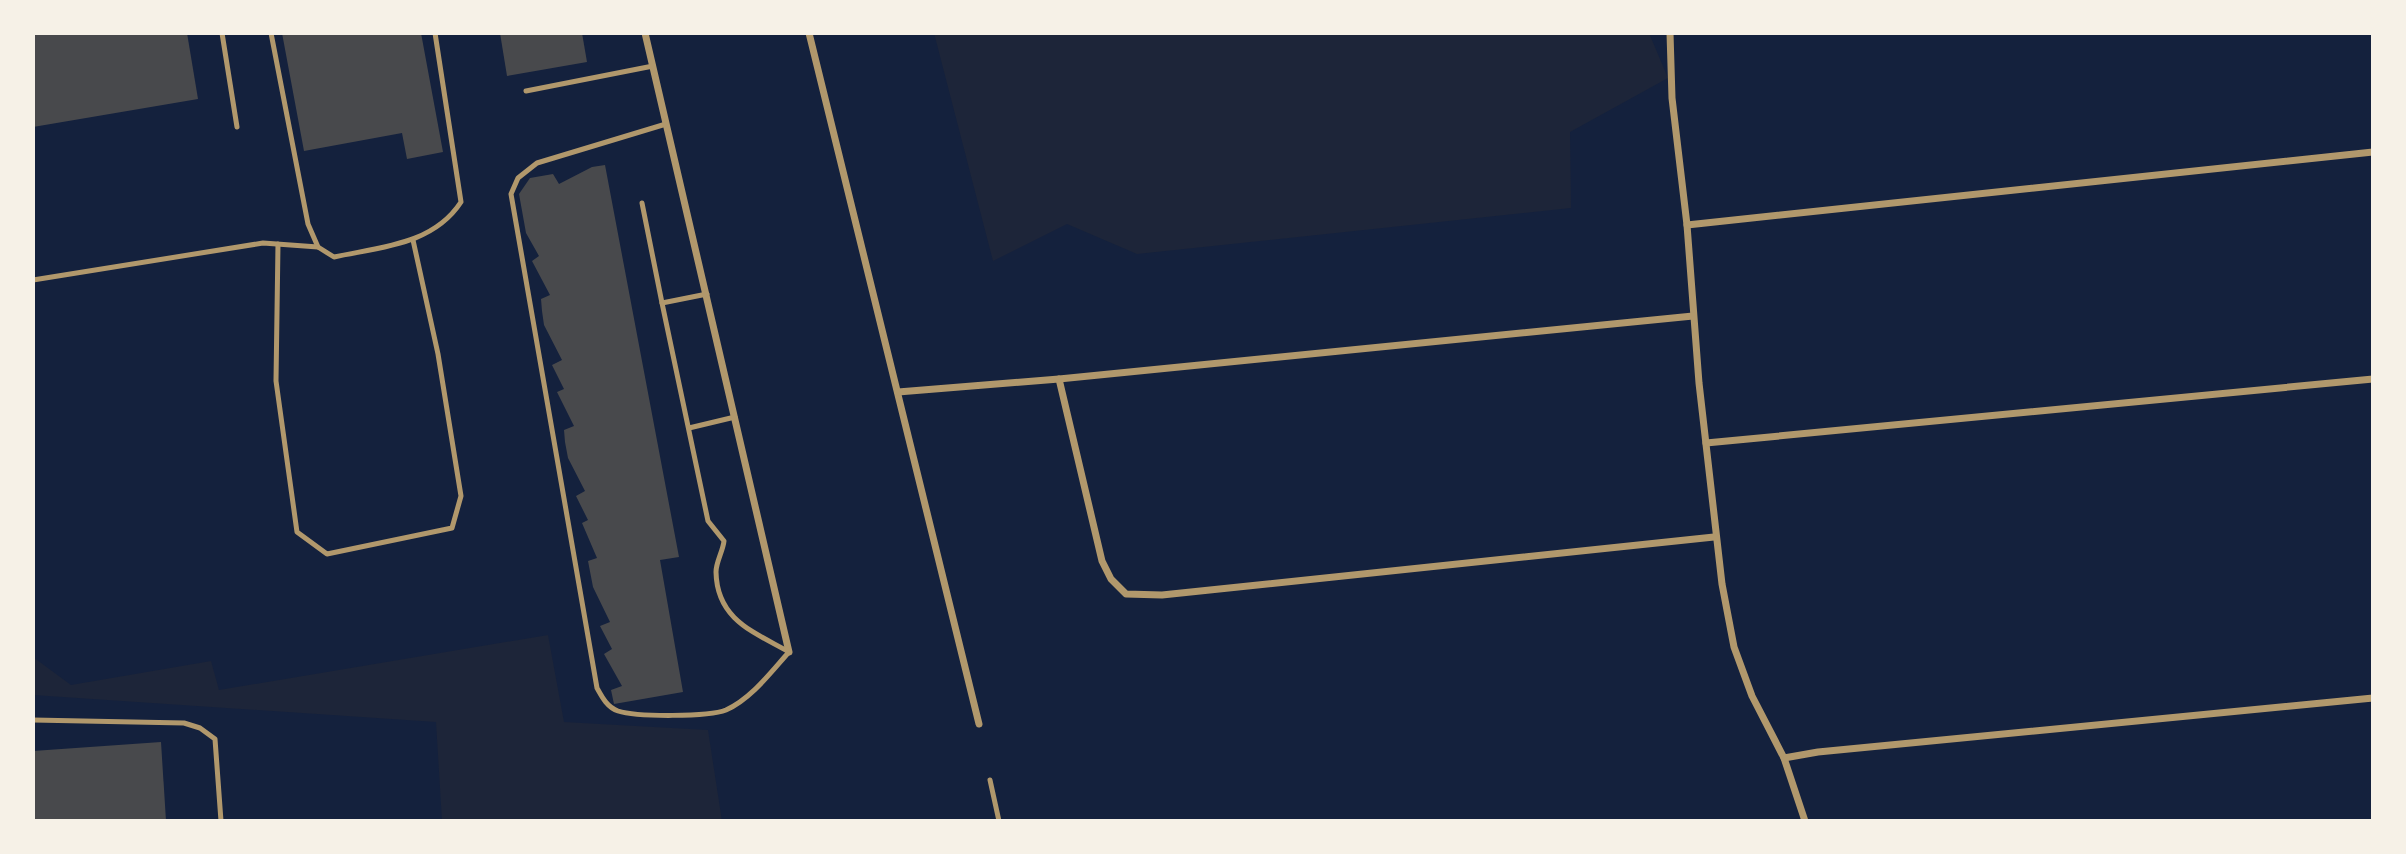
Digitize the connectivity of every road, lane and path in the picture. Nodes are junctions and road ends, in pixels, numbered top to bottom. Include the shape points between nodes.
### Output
1 (222, 33) edge
2 (271, 33) edge
3 (435, 33) edge
4 (645, 33) edge
5 (809, 33) edge
6 (1670, 33) edge
7 (653, 66) junction
8 (526, 91) dead end
9 (666, 124) junction
10 (237, 127) dead end
11 (2373, 152) edge
12 (642, 203) dead end
13 (1687, 225) junction
14 (413, 240) junction
15 (278, 244) junction
16 (318, 247) junction
17 (33, 280) edge
18 (707, 294) junction
19 (662, 303) junction
20 (1693, 316) junction
21 (1059, 379) junction
22 (2373, 379) edge
23 (898, 392) junction
24 (736, 417) junction
25 (689, 428) junction
26 (1706, 443) junction
27 (1714, 537) junction
28 (789, 652) junction
29 (2373, 698) edge
30 (33, 720) edge
31 (979, 724) dead end
32 (1784, 758) junction
33 (990, 780) dead end
34 (221, 821) edge
35 (999, 821) edge
36 (1805, 821) edge

1 - 10 lane
2 - 16 lane via 308,224
3 - 14 lane via 461,202 449,220
4 - 7 street
5 - 23 street
6 - 13 street via 1672,98
7 - 8 lane
7 - 9 street
9 - 18 street
9 - 28 lane via 537,163 518,178 511,194 597,688 618,711 699,716 725,710 757,687
11 - 13 street
12 - 19 lane
13 - 20 street
14 - 15 lane via 438,354 461,496 452,528 327,554 297,531 276,381
14 - 16 lane via 334,257
15 - 16 lane
15 - 17 lane
18 - 19 lane
18 - 24 street
19 - 25 lane
20 - 21 street
20 - 26 street
21 - 23 street
21 - 27 street via 1102,561 1126,594 1162,595
22 - 26 street
23 - 31 street
24 - 25 lane
24 - 28 street
25 - 28 lane via 708,521 724,541 716,572 725,607 736,622
26 - 27 street
27 - 32 street via 1734,646 1752,696
29 - 32 street
30 - 34 lane via 184,723 200,728 215,739
32 - 36 street
33 - 35 lane

